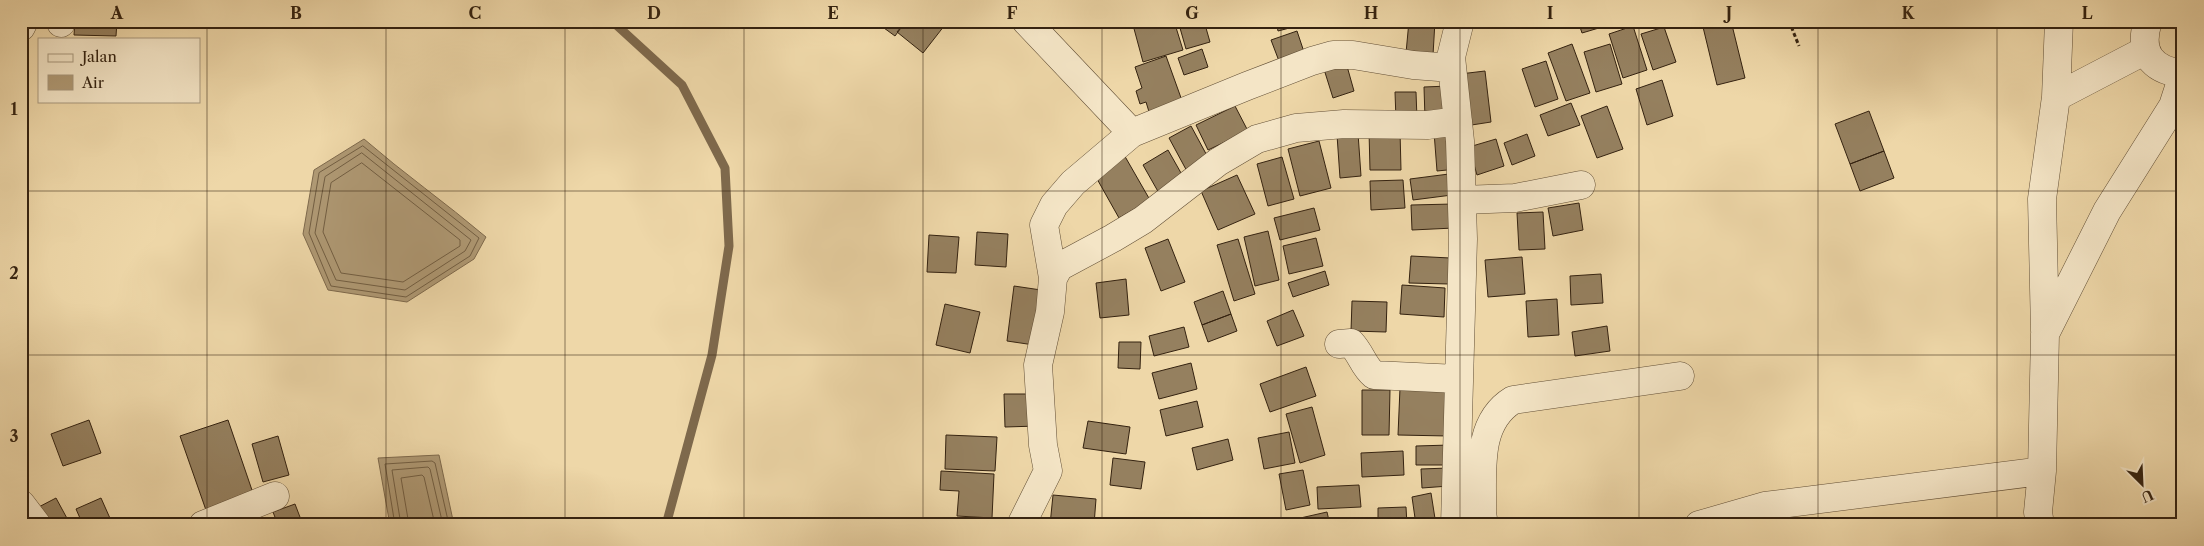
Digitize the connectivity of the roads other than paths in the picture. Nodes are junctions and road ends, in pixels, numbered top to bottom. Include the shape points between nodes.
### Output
1 (24, 21) edge
2 (1026, 21) edge
3 (1459, 21) edge
4 (2059, 21) edge
5 (2148, 21) edge
6 (21, 27) edge
7 (2146, 50) junction
8 (1452, 68) junction
9 (2183, 75) edge
10 (2056, 96) junction
11 (1458, 121) junction
12 (1132, 133) junction
13 (1581, 184) dead end
14 (1462, 200) junction
15 (1053, 278) junction
16 (2045, 334) junction
17 (1339, 344) dead end
18 (1680, 376) dead end
19 (1458, 380) junction
20 (2042, 470) junction
21 (275, 496) dead end
22 (21, 504) edge
23 (37, 525) edge
24 (203, 525) edge
25 (1021, 525) edge
26 (1455, 525) edge
27 (1484, 525) edge
28 (1699, 525) edge
29 (2040, 525) edge

1 - 6 street
2 - 12 street
3 - 8 street via 1451,57
4 - 10 street
5 - 7 street via 2144,34
7 - 9 street via 2154,64 2167,72
7 - 10 street
8 - 11 street
8 - 12 street via 1353,55 1333,56 1256,82
9 - 16 street via 2173,106 2107,210
10 - 16 street via 2042,199
11 - 14 street
11 - 15 street via 1428,125 1344,124 1296,128 1257,139 1218,162 1143,220 1059,267
12 - 15 street via 1073,182 1054,205 1044,225
13 - 14 street via 1515,198
14 - 19 street
15 - 25 street via 1050,312 1038,365 1043,445 1048,471
16 - 20 street
17 - 19 street via 1351,343 1361,354 1366,369 1374,376
18 - 27 street via 1513,400 1502,406 1486,435
19 - 26 street
20 - 28 street via 1764,506
20 - 29 street
21 - 24 street
22 - 23 street

